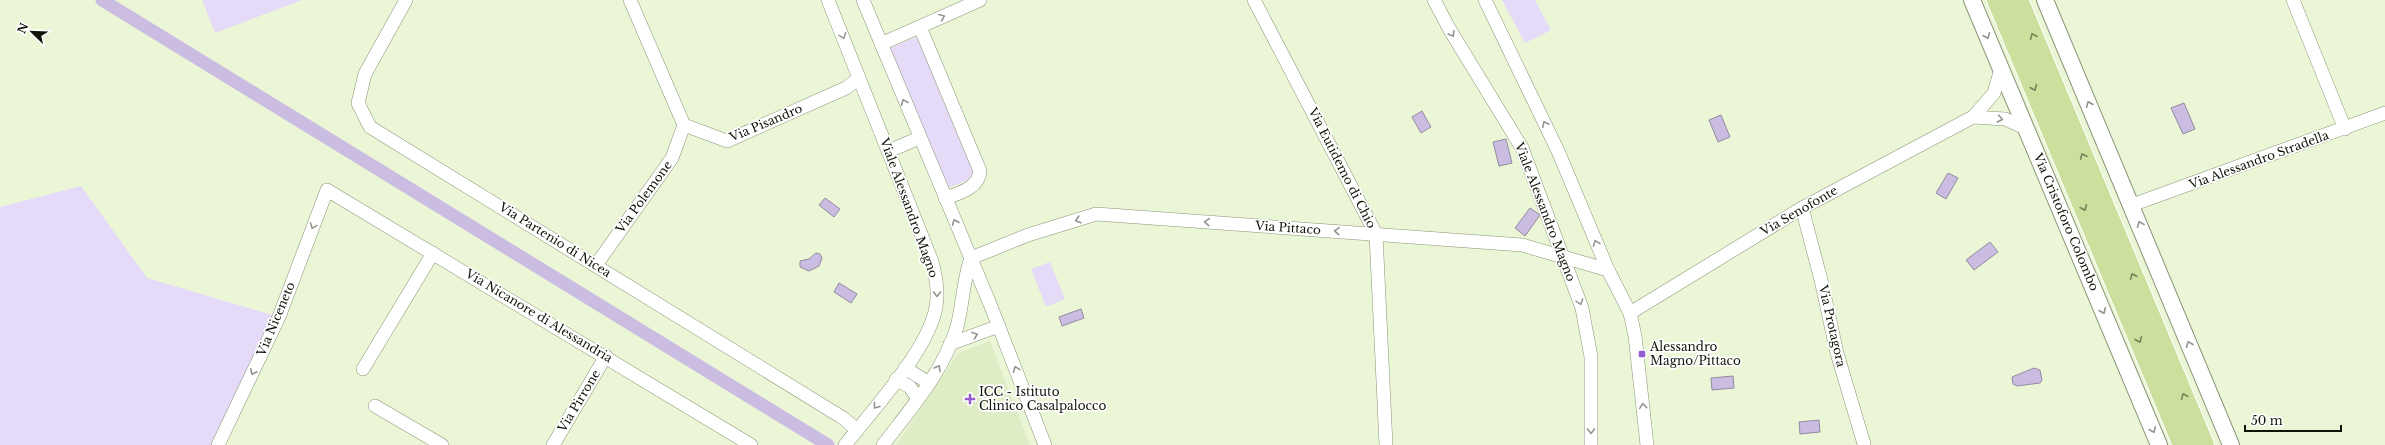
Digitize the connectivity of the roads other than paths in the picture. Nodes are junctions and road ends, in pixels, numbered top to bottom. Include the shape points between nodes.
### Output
1 (406, 0) edge
2 (630, 0) edge
3 (828, 0) edge
4 (863, 0) edge
5 (980, 0) edge
6 (1254, 0) edge
7 (1434, 0) edge
8 (1485, 0) edge
9 (1972, 0) edge
10 (1997, 0) edge
11 (2018, 0) edge
12 (2045, 0) edge
13 (2292, 0) edge
14 (920, 27) junction
15 (881, 44) junction
16 (2001, 69) junction
17 (859, 78) junction
18 (2385, 113) edge
19 (1973, 117) junction
20 (684, 125) junction
21 (2026, 128) junction
22 (2345, 129) junction
23 (919, 138) junction
24 (889, 151) junction
25 (327, 190) joint
26 (945, 198) junction
27 (2132, 205) junction
28 (1802, 208) junction
29 (1376, 234) junction
30 (433, 253) junction
31 (1563, 257) junction
32 (971, 258) junction
33 (596, 265) junction
34 (1608, 270) junction
35 (1630, 313) junction
36 (999, 326) junction
37 (950, 344) junction
38 (606, 356) junction
39 (904, 368) junction
40 (363, 369) dead end
41 (896, 379) junction
42 (929, 383) junction
43 (918, 399) junction
44 (376, 406) dead end
45 (851, 438) edge
46 (1864, 444) edge
47 (218, 445) edge
48 (442, 445) edge
49 (553, 445) edge
50 (751, 445) edge
51 (883, 445) edge
52 (1045, 445) edge
53 (1386, 445) edge
54 (1591, 445) edge
55 (1647, 445) edge
56 (2159, 445) edge
57 (2183, 445) edge
58 (2204, 445) edge
59 (2231, 445) edge

1 - 33 street, Via Partenio di Nicea via 364,74 358,103 370,126
2 - 20 street
3 -> 17 street, Viale Alessandro Magno
4 - 15 street
14 -> 5 street
6 - 29 street, Via Eutidemo di Chio
7 -> 31 street, Viale Alessandro Magno via 1522,148
34 -> 8 street via 1558,151
9 -> 16 street, Via Cristoforo Colombo
10 -> 57 main road, Via Cristoforo Colombo
58 -> 11 main road
27 -> 12 street
13 - 22 street
14 - 15 street
14 - 26 street via 980,172 979,178 972,186
23 -> 15 street
16 - 19 street via 1994,93
16 - 21 street, Via Cristoforo Colombo
17 - 20 street, Via Pisandro via 846,88 727,141
17 - 24 street, Viale Alessandro Magno
18 - 22 street, Via Alessandro Stradella
19 -> 21 street via 2005,119
19 - 28 street, Via Senofonte
20 - 33 street, Via Polemone via 672,158
21 -> 56 street, Via Cristoforo Colombo
22 - 27 street, Via Alessandro Stradella
23 - 24 street
23 - 26 street
24 -> 39 street, Viale Alessandro Magno via 933,265 937,289 936,310 931,325 921,345
25 - 30 street, Via Nicanore di Alessandria
25 -> 47 street, Via Niceneto via 279,317
32 -> 26 street
59 -> 27 street
28 - 35 street, Via Senofonte
28 - 46 street, Via Protagora via 1837,353
29 - 31 street, Via Pittaco via 1522,245
29 -> 32 street, Via Pittaco via 1096,214 1028,235
29 - 53 street, Via Eutidemo di Chio
30 - 38 street, Via Nicanore di Alessandria
30 - 40 street
31 - 34 street, Via Pittaco
31 -> 54 street, Viale Alessandro Magno via 1582,308 1588,337 1591,365
32 - 36 street
32 - 37 street via 957,326
33 - 45 street, Via Partenio di Nicea via 842,418
34 - 35 street
55 -> 35 street via 1635,336
37 -> 36 street
52 -> 36 street
42 -> 37 street
38 - 49 street, Via Pirrone
38 - 50 street, Via Nicanore di Alessandria
39 - 41 street, Viale Alessandro Magno
39 - 42 street
41 - 43 street via 910,387
41 -> 45 street, Viale Alessandro Magno
42 - 43 street
43 - 51 street
44 - 48 street

